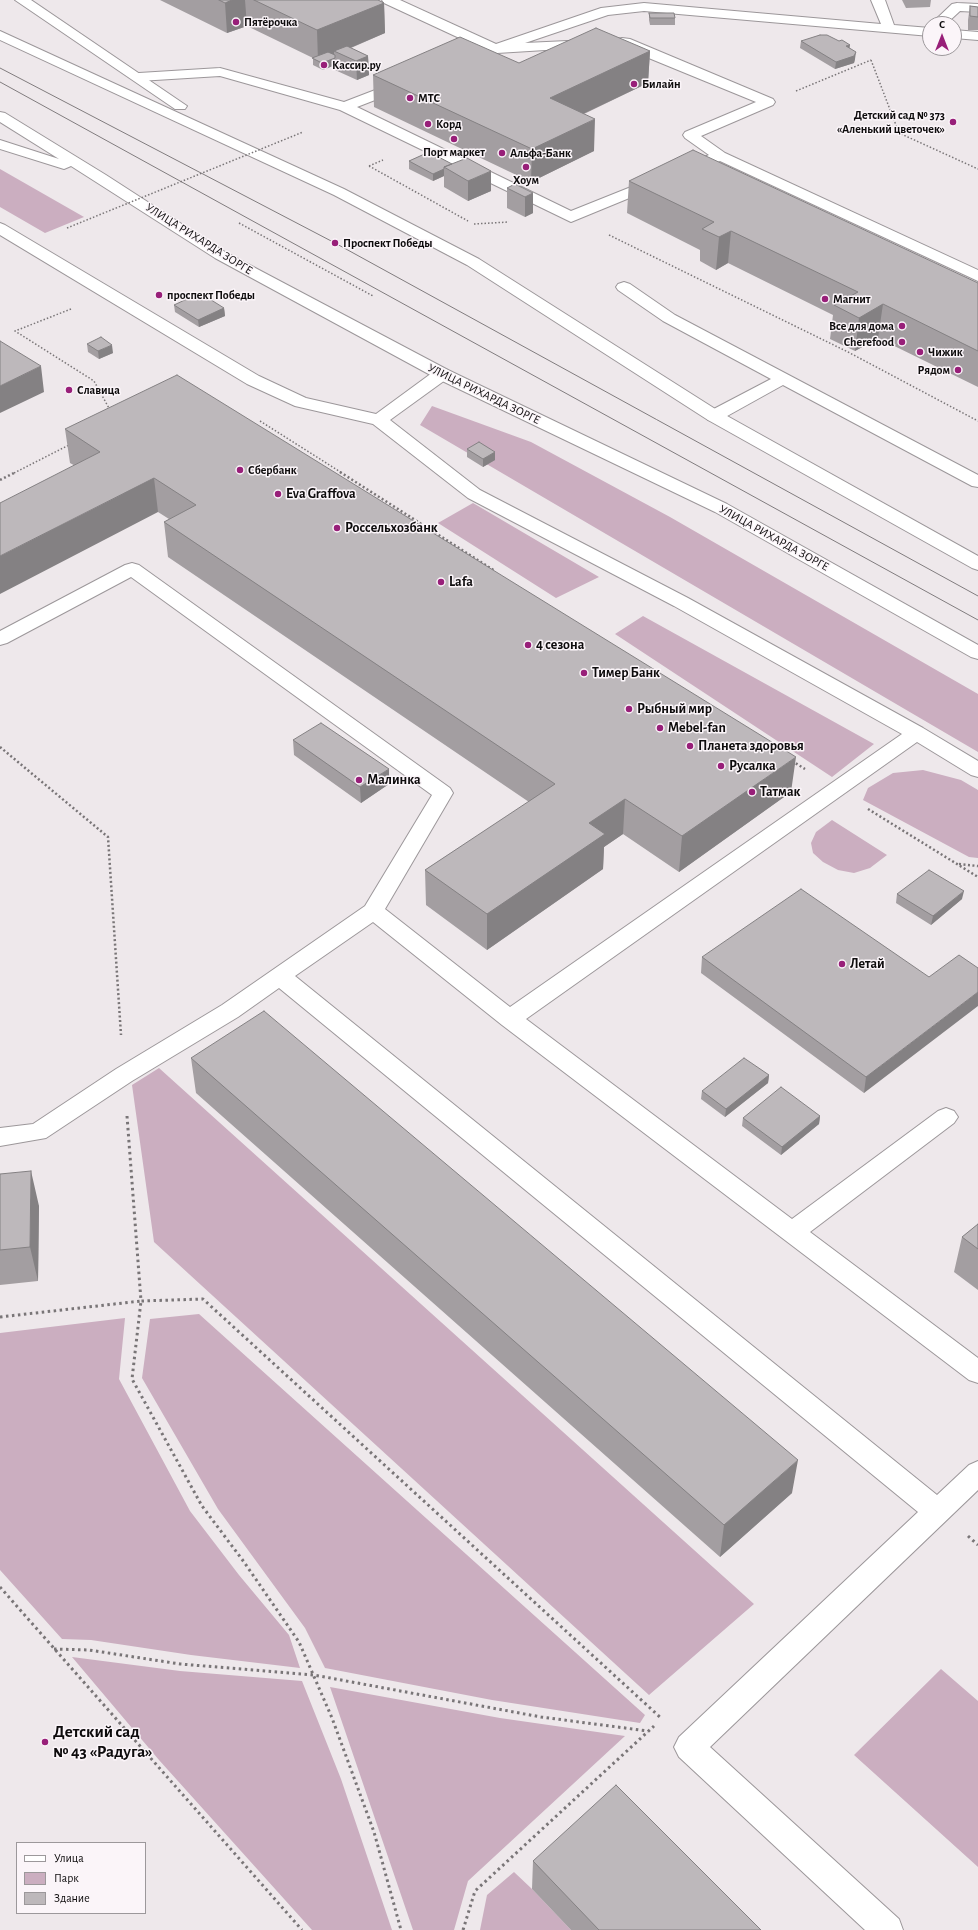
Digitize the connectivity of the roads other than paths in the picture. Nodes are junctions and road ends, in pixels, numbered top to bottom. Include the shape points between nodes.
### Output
1 (22, 0) edge
2 (389, 0) edge
3 (878, 0) edge
4 (978, 8) edge
5 (947, 16) edge
6 (889, 28) junction
7 (922, 31) edge
8 (0, 35) edge
9 (962, 35) edge
10 (978, 36) edge
11 (495, 49) junction
12 (451, 64) edge
13 (139, 77) junction
14 (416, 79) edge
15 (345, 107) junction
16 (0, 116) edge
17 (223, 137) junction
18 (0, 144) edge
19 (720, 156) junction
20 (101, 178) junction
21 (0, 228) edge
22 (978, 276) edge
23 (624, 287) dead end
24 (442, 374) junction
25 (783, 379) junction
26 (714, 416) junction
27 (380, 420) junction
28 (978, 482) edge
29 (978, 564) edge
30 (0, 639) edge
31 (978, 652) edge
32 (916, 733) junction
33 (978, 770) edge
34 (373, 911) junction
35 (280, 976) junction
36 (510, 1019) junction
37 (946, 1117) dead end
38 (0, 1137) edge
39 (792, 1232) junction
40 (978, 1372) edge
41 (978, 1472) edge
42 (938, 1512) junction
43 (888, 1930) edge

1 - 13 main road
2 - 11 main road
3 - 6 main road
4 - 5 main road via 957,7
6 - 7 main road
6 - 11 main road via 644,7 606,11
8 - 17 main road
9 - 10 main road
11 - 12 main road
11 - 19 main road via 625,42 768,102 690,135
13 - 15 main road via 220,72
13 - 17 main road
14 - 15 main road
15 - 19 main road via 571,217
16 - 20 main road, УЛИЦА РИХАРДА ЗОРГЕ
17 - 26 main road via 339,192 473,262
18 - 20 main road
19 - 22 main road
20 - 24 main road, УЛИЦА РИХАРДА ЗОРГЕ via 220,255
21 - 27 main road via 253,380 301,402
23 - 25 main road via 668,318
24 - 27 main road
24 - 31 main road, УЛИЦА РИХАРДА ЗОРГЕ via 721,508
25 - 26 main road
25 - 28 main road
26 - 29 main road
27 - 32 main road via 474,494 681,602
30 - 34 main road via 132,569 443,793
32 - 33 main road
32 - 36 main road
34 - 35 main road
34 - 36 main road
35 - 38 main road via 230,1011 124,1075 38,1132
35 - 42 main road
36 - 39 main road
37 - 39 main road
39 - 40 main road
41 - 42 main road
42 - 43 main road via 689,1747

